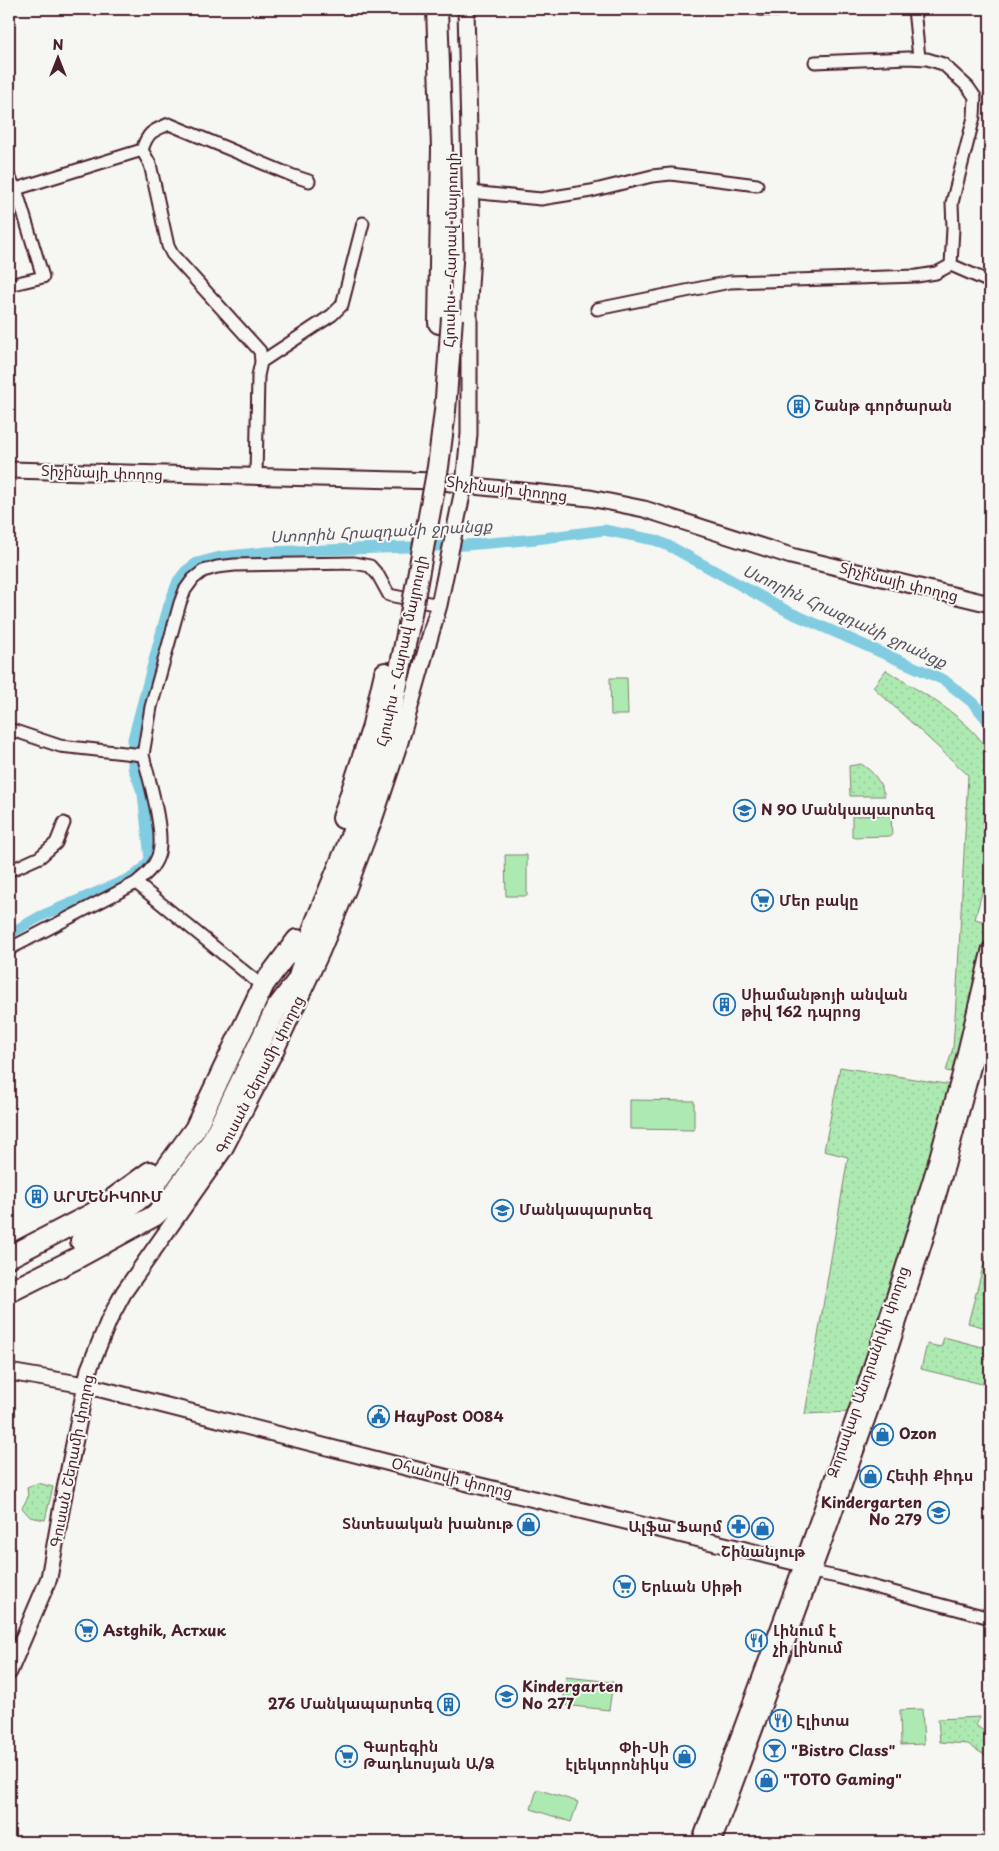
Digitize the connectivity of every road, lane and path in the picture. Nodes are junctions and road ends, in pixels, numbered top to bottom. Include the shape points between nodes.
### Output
1 (437, 9) edge
2 (449, 9) edge
3 (466, 9) edge
4 (760, 9) edge
5 (914, 9) edge
6 (777, 10) edge
7 (919, 58) junction
8 (815, 62) dead end
9 (142, 150) junction
10 (9, 177) edge
11 (309, 181) dead end
12 (757, 185) dead end
13 (16, 189) junction
14 (470, 192) junction
15 (363, 223) dead end
16 (951, 265) junction
17 (990, 282) edge
18 (9, 285) edge
19 (597, 309) dead end
20 (446, 320) junction
21 (261, 362) junction
22 (9, 470) edge
23 (256, 477) junction
24 (464, 485) junction
25 (990, 604) edge
26 (440, 605) junction
27 (403, 624) junction
28 (9, 729) edge
29 (141, 755) junction
30 (64, 823) dead end
31 (9, 871) edge
32 (136, 884) junction
33 (297, 940) junction
34 (9, 949) edge
35 (990, 950) edge
36 (256, 981) dead end
37 (294, 998) junction
38 (990, 1000) edge
39 (965, 1078) junction
40 (184, 1145) junction
41 (154, 1216) junction
42 (9, 1257) edge
43 (9, 1276) edge
44 (9, 1292) edge
45 (9, 1306) edge
46 (9, 1372) edge
47 (85, 1387) junction
48 (807, 1568) junction
49 (990, 1618) edge
50 (9, 1672) edge
51 (700, 1842) edge
52 (713, 1842) edge

1 - 20 highway, Հյուսիս - Հարավ մայրուղի
2 - 20 highway, Հյուսիս - Հարավ մայրուղի via 454,202
3 - 14 main road, Գուսան Շերամի փողոց
4 - 6 street
5 - 7 street
7 - 8 street
7 - 16 street via 943,64 975,97 974,117 952,202
9 - 11 street via 153,130 169,124
9 - 13 street
9 - 21 street via 150,164 172,254 260,351
10 - 13 street
12 - 14 street via 671,174 541,199
13 - 18 street via 43,277
14 - 24 main road, Գուսան Շերամի փողոց via 469,434
15 - 21 street via 342,306
16 - 17 street
16 - 19 street via 936,273 917,276 730,282
20 - 27 highway, Հյուսիս - Հարավ մայրուղի, bridge via 445,411 438,467
21 - 23 street
22 - 23 main road, Տիչինայի փողոց
23 - 24 main road, Տիչինայի փողոց via 438,481
24 - 25 main road, Տիչինայի փողոց via 590,498 644,509 767,550
24 - 26 main road, Գուսան Շերամի փողոց
26 - 29 street via 389,595 370,566 354,563 235,565 203,571 193,579 180,603
26 - 37 main road, Գուսան Շերամի փողոց via 400,742 348,890 321,953
27 - 33 highway, Հյուսիս - Հարավ մայրուղի via 372,729
27 - 37 highway, Հյուսիս - Հարավ մայրուղի via 386,738 316,922
28 - 29 street via 60,746
29 - 32 street via 160,832 158,855 150,870
30 - 31 street via 51,848 40,857
32 - 34 street
32 - 36 street
33 - 37 highway, Հյուսիս - Հարավ մայրուղի
33 - 40 highway, Հյուսիս - Հարավ մայրուղի via 264,984 195,1129
35 - 39 main road, Զորավար Անդրանիկի փողոց
37 - 41 highway, Հյուսիս - Հարավ մայրուղի via 276,1010 212,1141 165,1206
37 - 47 main road, Գուսան Շերամի փողոց via 276,1050 224,1150 124,1292 109,1320
38 - 39 main road, Զորավար Անդրանիկի փողոց
39 - 48 main road, Զորավար Անդրանիկի փողոց via 918,1223 895,1313
40 - 42 highway via 92,1214
40 - 43 highway, Հյուսիս - Հարավ մայրուղի via 152,1188 102,1230
41 - 44 highway, Հյուսիս - Հարավ մայրուղի
41 - 45 highway via 147,1229 138,1236 85,1268
46 - 47 main road, Օհանովի փողոց
47 - 48 main road, Օհանովի փողոց via 455,1487
47 - 50 main road, Գուսան Շերամի փողոց via 49,1578
48 - 49 street, Օհանովի փողոց
48 - 51 main road, Զորավար Անդրանիկի փողոց
48 - 52 main road, Զորավար Անդրանիկի փողոց

